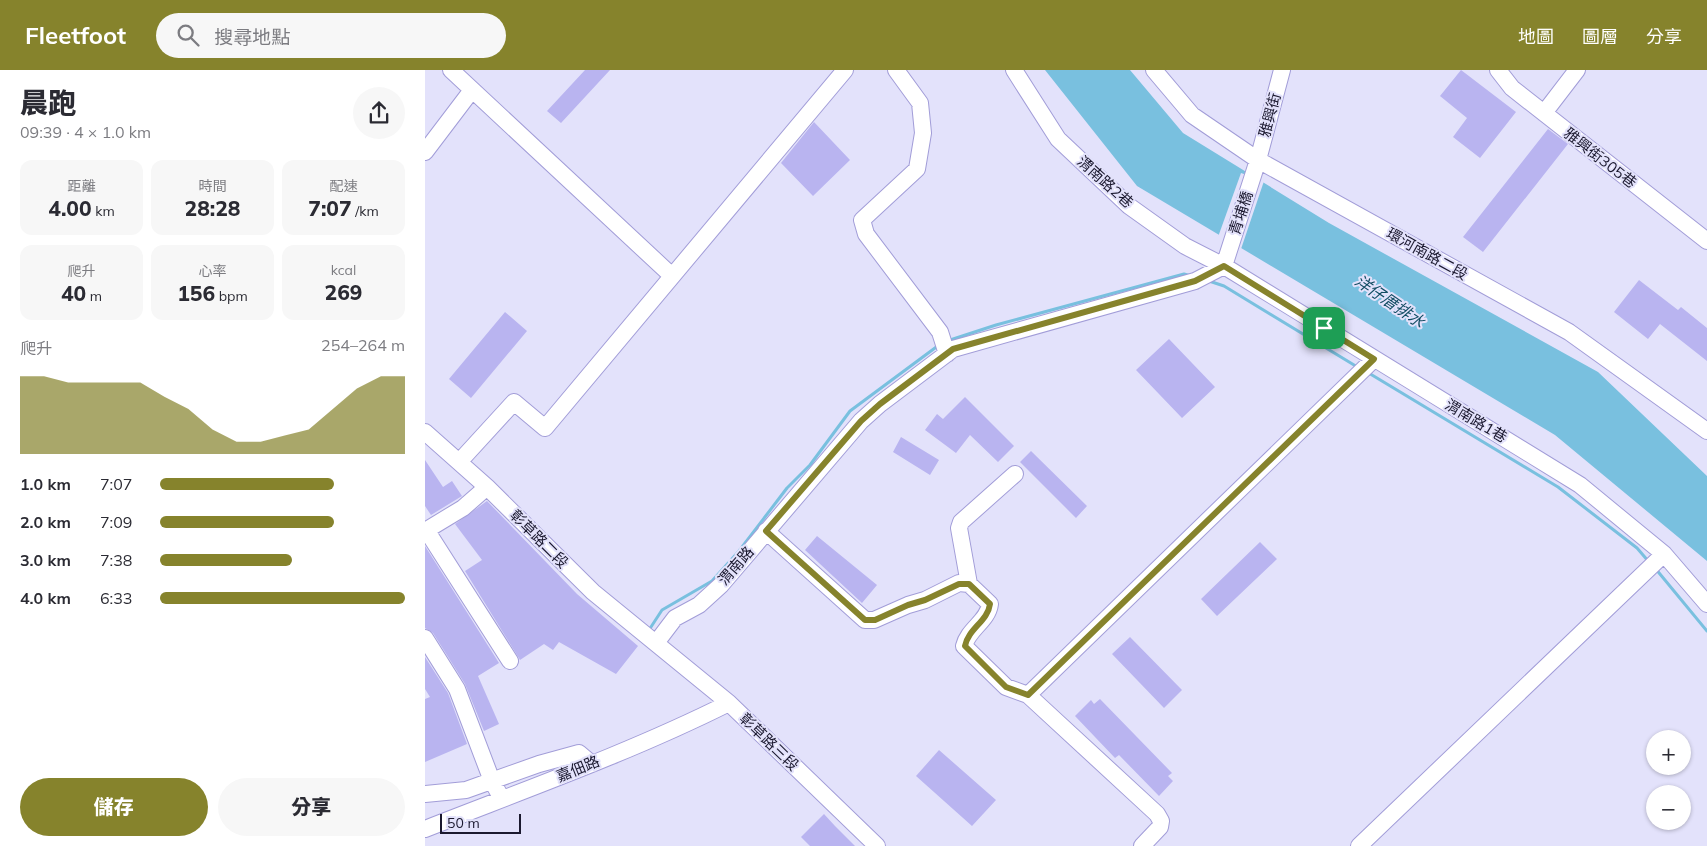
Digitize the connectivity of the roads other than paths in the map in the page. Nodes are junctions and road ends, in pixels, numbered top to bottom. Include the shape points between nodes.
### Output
1 (451, 70) edge
2 (845, 70) edge
3 (896, 70) edge
4 (1014, 70) edge
5 (1154, 70) edge
6 (1282, 70) edge
7 (1498, 70) edge
8 (1577, 70) edge
9 (472, 90) junction
10 (1544, 113) junction
11 (425, 152) edge
12 (1258, 160) junction
13 (1707, 240) edge
14 (1224, 266) junction
15 (672, 276) junction
16 (947, 354) junction
17 (1374, 359) junction
18 (1707, 431) edge
19 (428, 439) edge
20 (460, 461) junction
21 (1015, 474) dead end
22 (487, 488) junction
23 (426, 531) edge
24 (766, 531) junction
25 (1664, 554) junction
26 (969, 584) junction
27 (1707, 604) edge
28 (425, 638) edge
29 (656, 643) junction
30 (510, 661) dead end
31 (1028, 695) junction
32 (729, 703) junction
33 (592, 764) junction
34 (492, 781) junction
35 (425, 794) edge
36 (502, 799) junction
37 (425, 830) edge
38 (877, 846) edge
39 (1142, 846) edge
40 (1359, 846) edge

1 - 9 street
2 - 15 street
3 - 16 street via 920,104 923,133 917,168 862,220 866,234 940,332
4 - 14 street, 渭南路2巷 via 1058,139 1129,206 1185,246
5 - 12 street, 環河南路二段 via 1192,115
6 - 12 street, 雅興街
7 - 10 street, 雅興街305巷 via 1512,88
8 - 10 street
9 - 11 street
9 - 15 street
10 - 13 street, 雅興街305巷
12 - 14 street, 青埔橋
12 - 18 street, 環河南路二段 via 1569,332
14 - 16 street, 渭南路 via 1195,281 953,349
14 - 17 street, 渭南路1巷
15 - 20 street via 545,428 514,402
16 - 24 street, 渭南路 via 861,421
17 - 25 street, 渭南路1巷 via 1581,485
17 - 31 street
19 - 20 street, 彰草路二段
20 - 22 street, 彰草路二段
21 - 26 street via 961,522 959,528
22 - 23 street via 463,508
22 - 29 street, 彰草路二段 via 593,592
23 - 30 street
24 - 26 street via 865,620 875,620 959,584
24 - 29 street, 渭南路 via 721,585 699,604 675,618
25 - 27 street, 渭南路1巷
25 - 40 street
26 - 31 street via 990,604 989,612 967,637 965,646 1006,687
28 - 34 street via 457,689
29 - 32 street, 彰草路三段
31 - 39 street via 1157,814 1160,827
32 - 33 street, 嘉佃路 via 684,726
32 - 38 street, 彰草路三段
33 - 34 street via 579,753
33 - 36 street, 嘉佃路
34 - 35 street via 466,790
34 - 36 street
36 - 37 street, 嘉佃路

